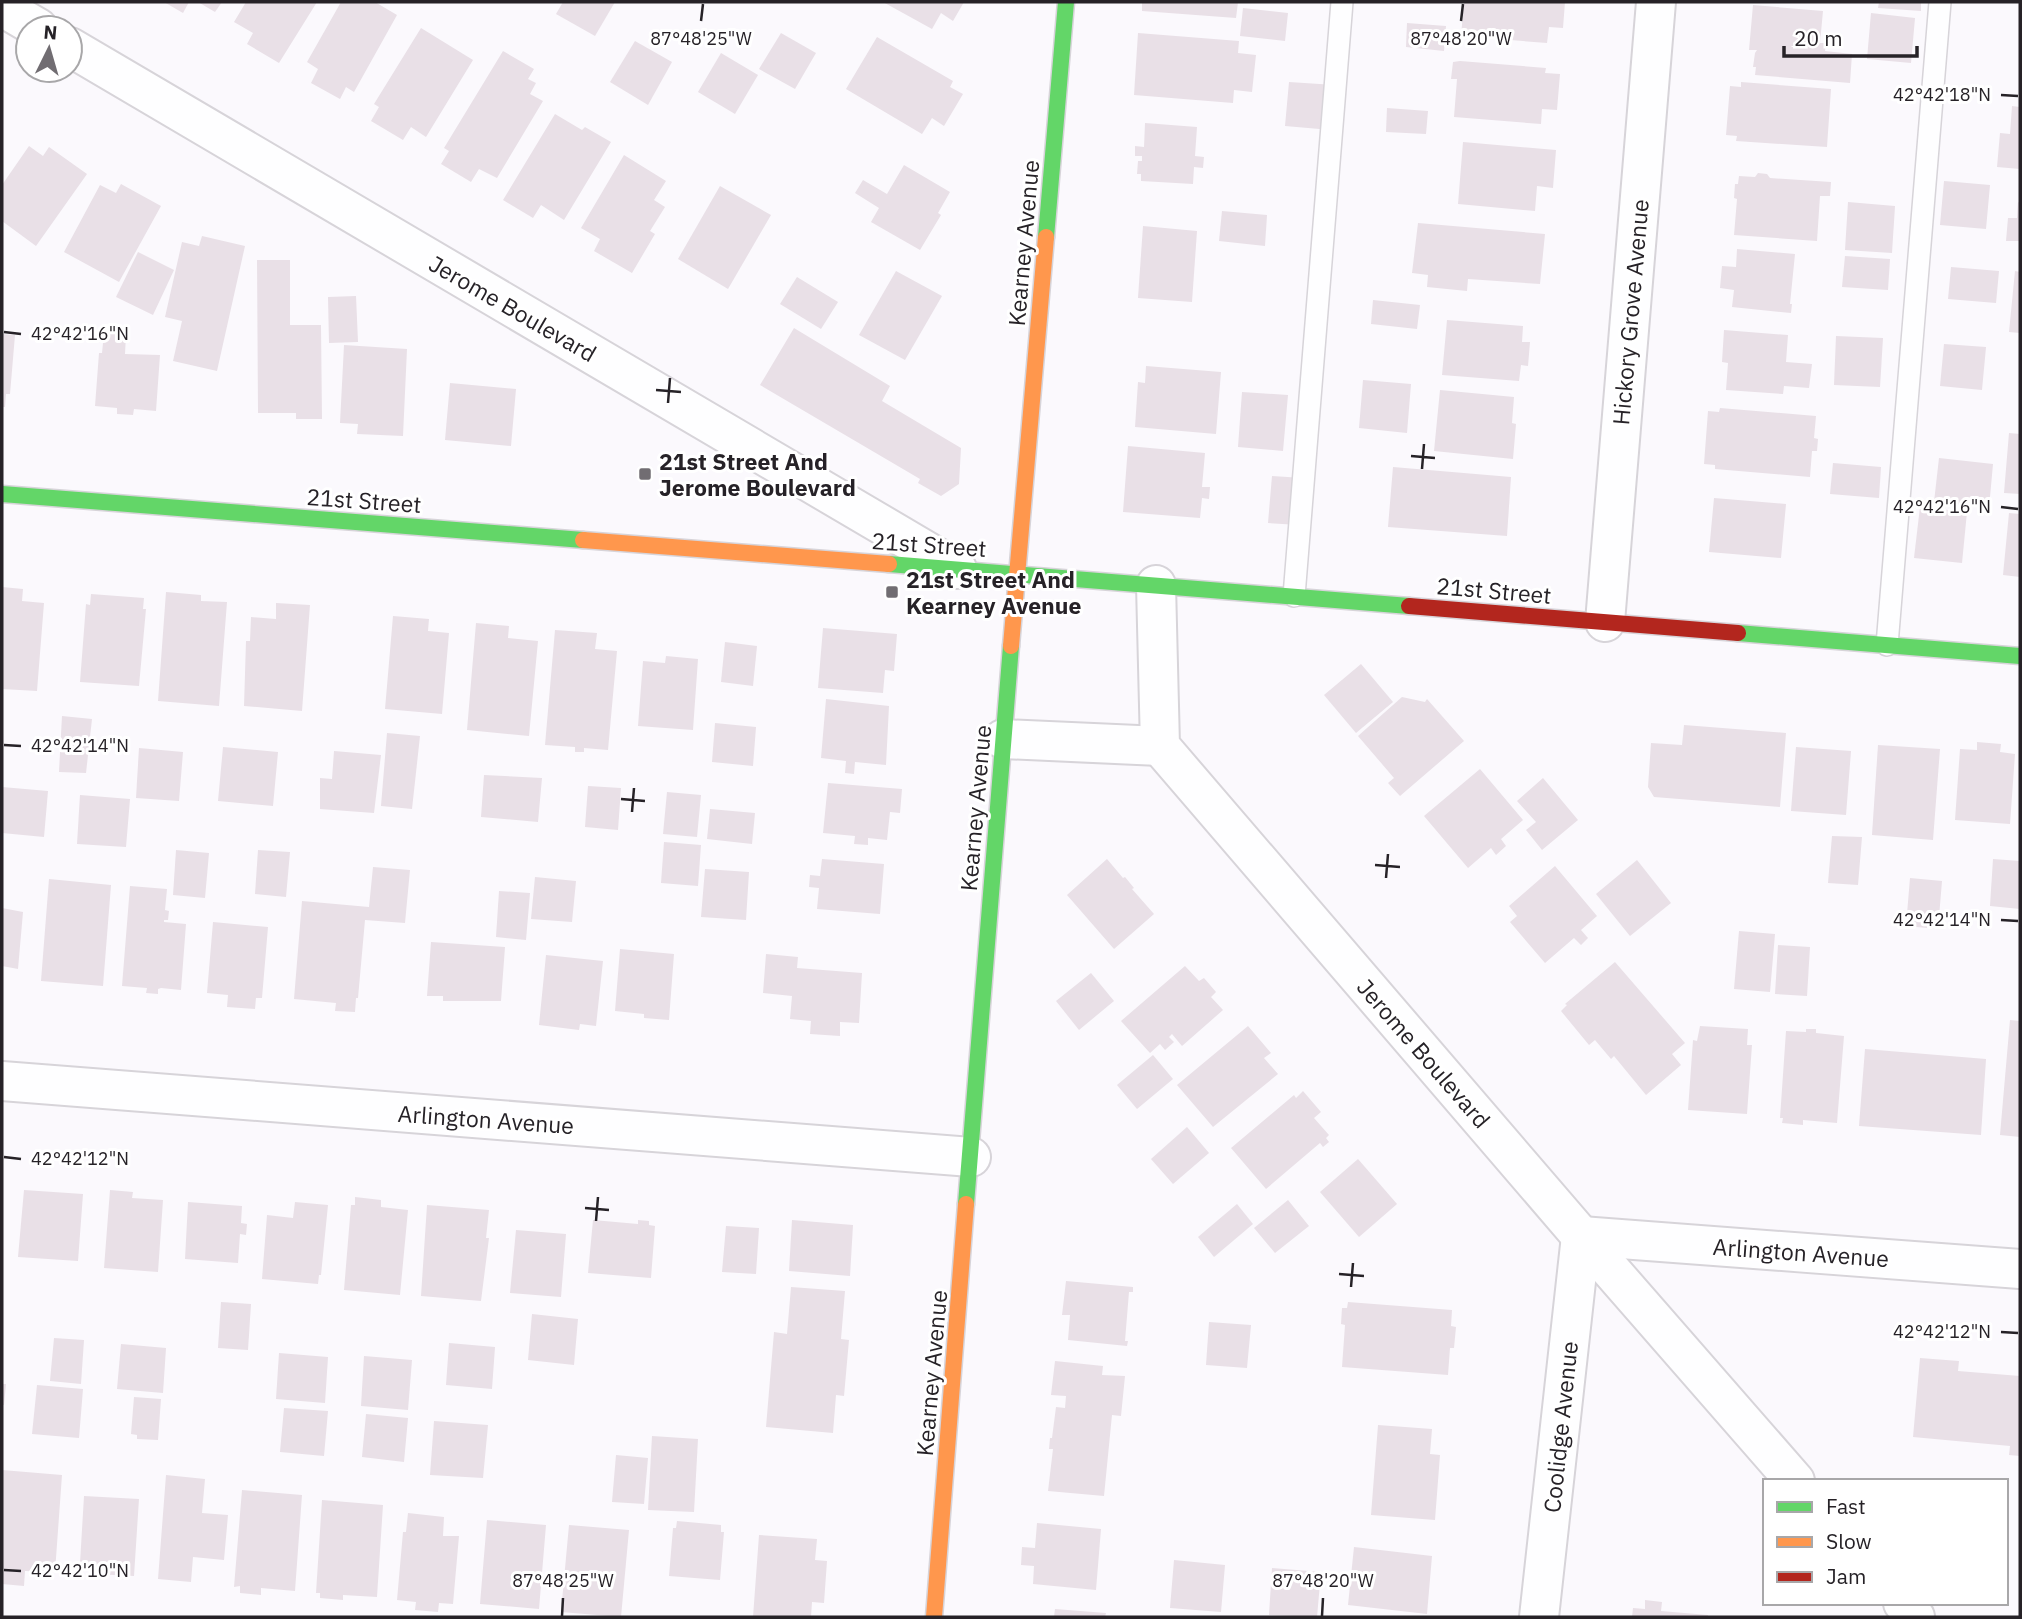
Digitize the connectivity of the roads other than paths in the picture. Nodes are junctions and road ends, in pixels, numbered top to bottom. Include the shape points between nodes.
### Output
1 (1066, 2) edge
2 (1342, 2) edge
3 (1656, 2) edge
4 (1940, 2) edge
5 (84, 55) edge
6 (2, 494) edge
7 (957, 569) junction
8 (1018, 574) junction
9 (1156, 585) junction
10 (1294, 596) junction
11 (1605, 622) junction
12 (1887, 645) junction
13 (2020, 656) edge
14 (1003, 739) junction
15 (1160, 746) junction
16 (2, 1081) edge
17 (971, 1157) junction
18 (1581, 1236) junction
19 (2020, 1269) edge
20 (1794, 1479) edge
21 (934, 1617) edge
22 (1539, 1617) edge

1 - 8 street, Kearney Avenue
2 - 10 lane
3 - 11 street, Hickory Grove Avenue
4 - 12 lane
5 - 7 street, Jerome Boulevard
6 - 7 street, 21st Street
7 - 8 street, 21st Street
8 - 9 street, 21st Street
8 - 14 street, Kearney Avenue
9 - 10 street, 21st Street
9 - 15 street
10 - 11 street, 21st Street
11 - 12 street, 21st Street
12 - 13 street, 21st Street
14 - 15 street
14 - 17 street, Kearney Avenue
15 - 18 street, Jerome Boulevard
16 - 17 street, Arlington Avenue
17 - 21 street, Kearney Avenue
18 - 19 street, Arlington Avenue
18 - 20 street, Jerome Boulevard
18 - 22 street, Coolidge Avenue

